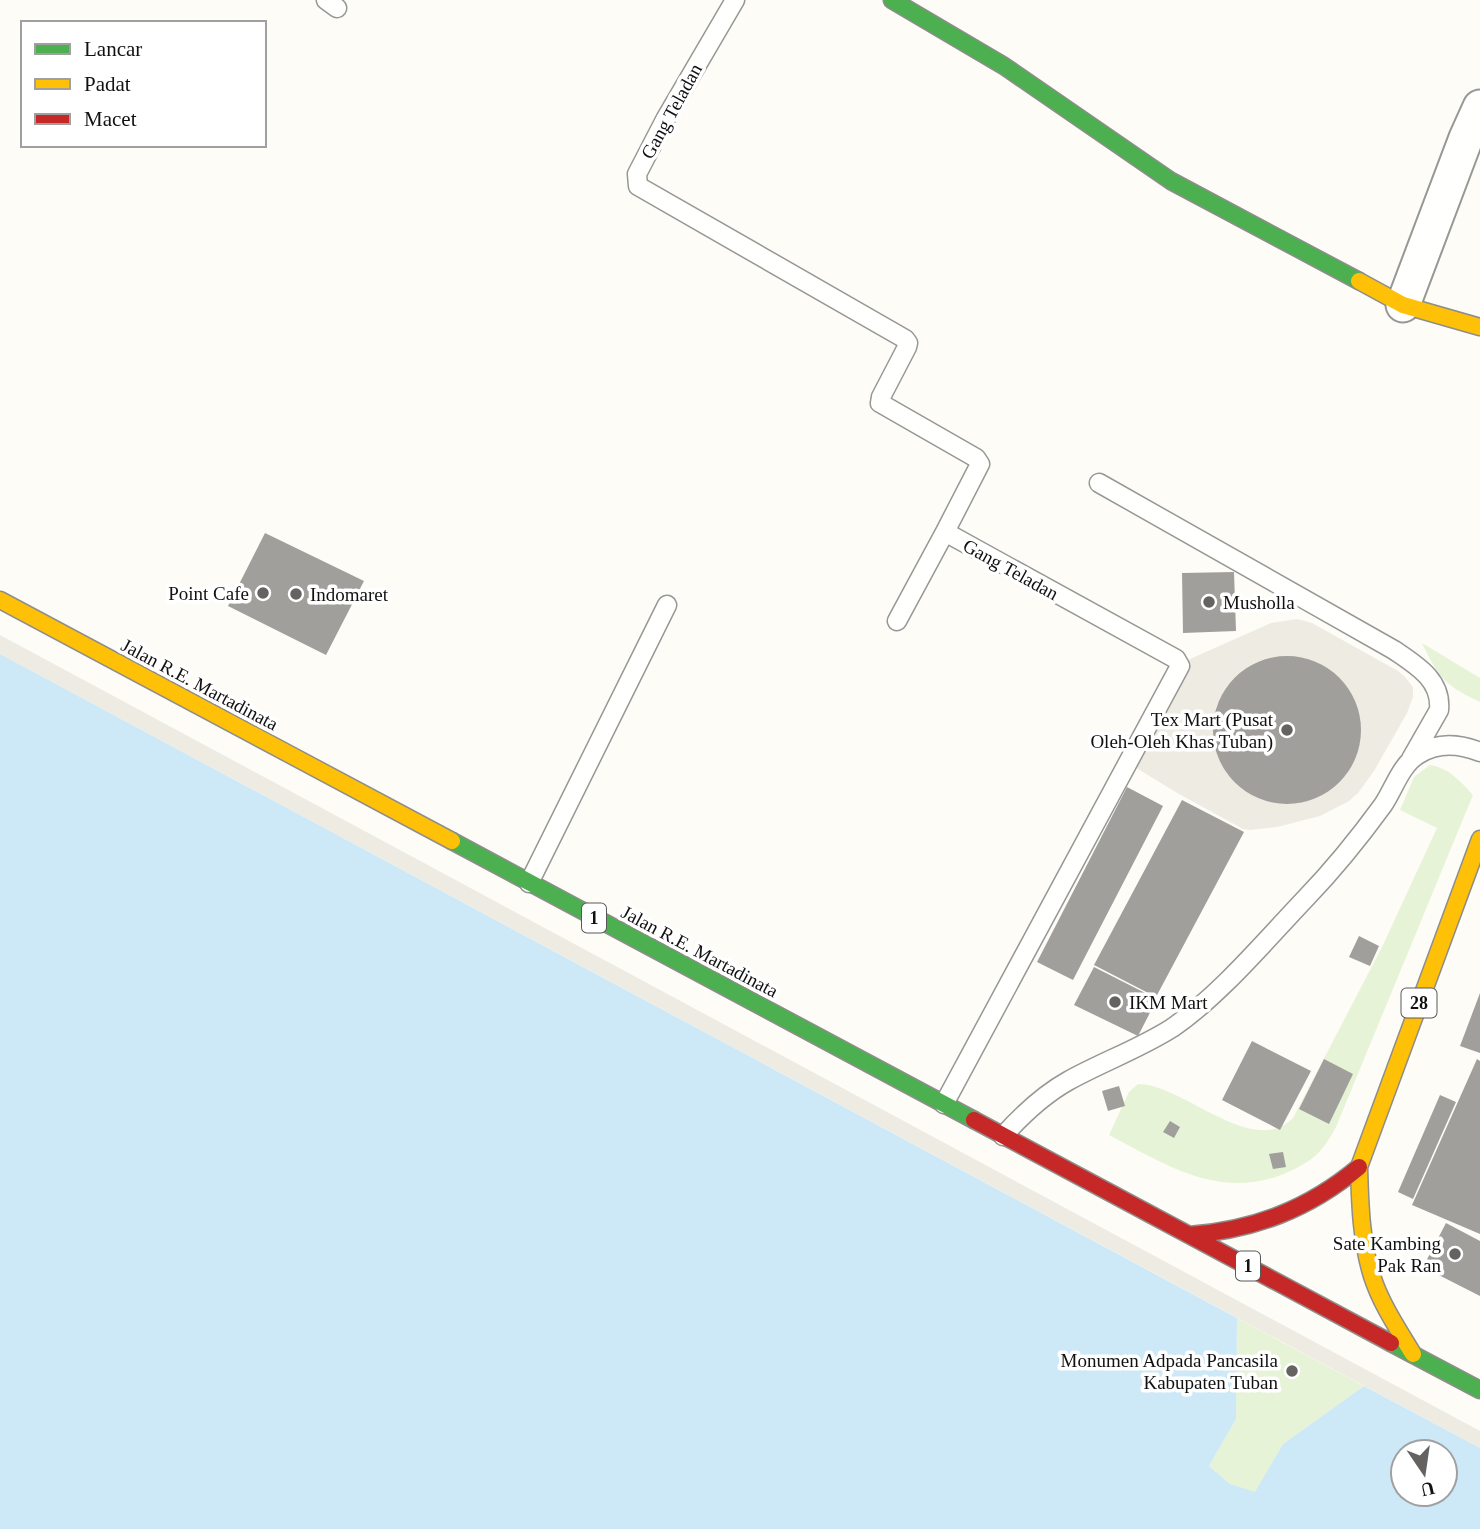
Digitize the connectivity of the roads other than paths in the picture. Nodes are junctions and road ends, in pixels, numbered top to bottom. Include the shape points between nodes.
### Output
1 (734, 0) edge
2 (892, 0) edge
3 (1480, 107) edge
4 (1403, 305) junction
5 (1480, 327) edge
6 (1099, 483) dead end
7 (945, 532) junction
8 (0, 600) edge
9 (667, 605) dead end
10 (897, 621) dead end
11 (1480, 752) edge
12 (1409, 762) junction
13 (1480, 839) edge
14 (529, 883) junction
15 (944, 1104) junction
16 (1003, 1136) junction
17 (1359, 1167) junction
18 (1189, 1234) junction
19 (1413, 1354) junction
20 (1480, 1390) edge

1 - 7 lane, Gang Teladan via 666,118 637,174 637,184 906,340 906,350 880,403 980,464
2 - 4 main road via 1004,66 1171,181
3 - 4 street
4 - 5 main road
6 - 12 lane via 1419,667 1437,688 1440,701
7 - 10 lane
7 - 15 lane, Gang Teladan via 1176,659 1180,666
8 - 14 main road, Jalan R.E. Martadinata / 1
9 - 14 lane
11 - 12 lane via 1443,746
12 - 16 lane via 1344,855 1223,984 1171,1028 1055,1090
13 - 17 main road, 28
14 - 15 main road, Jalan R.E. Martadinata / 1
15 - 16 main road, Jalan R.E. Martadinata / 1
16 - 18 main road, Jalan R.E. Martadinata / 1
17 - 18 main road via 1328,1192 1278,1216 1227,1231
17 - 19 main road, 28 via 1362,1224 1373,1277
18 - 19 main road, Jalan R.E. Martadinata / 1
19 - 20 main road, 1

